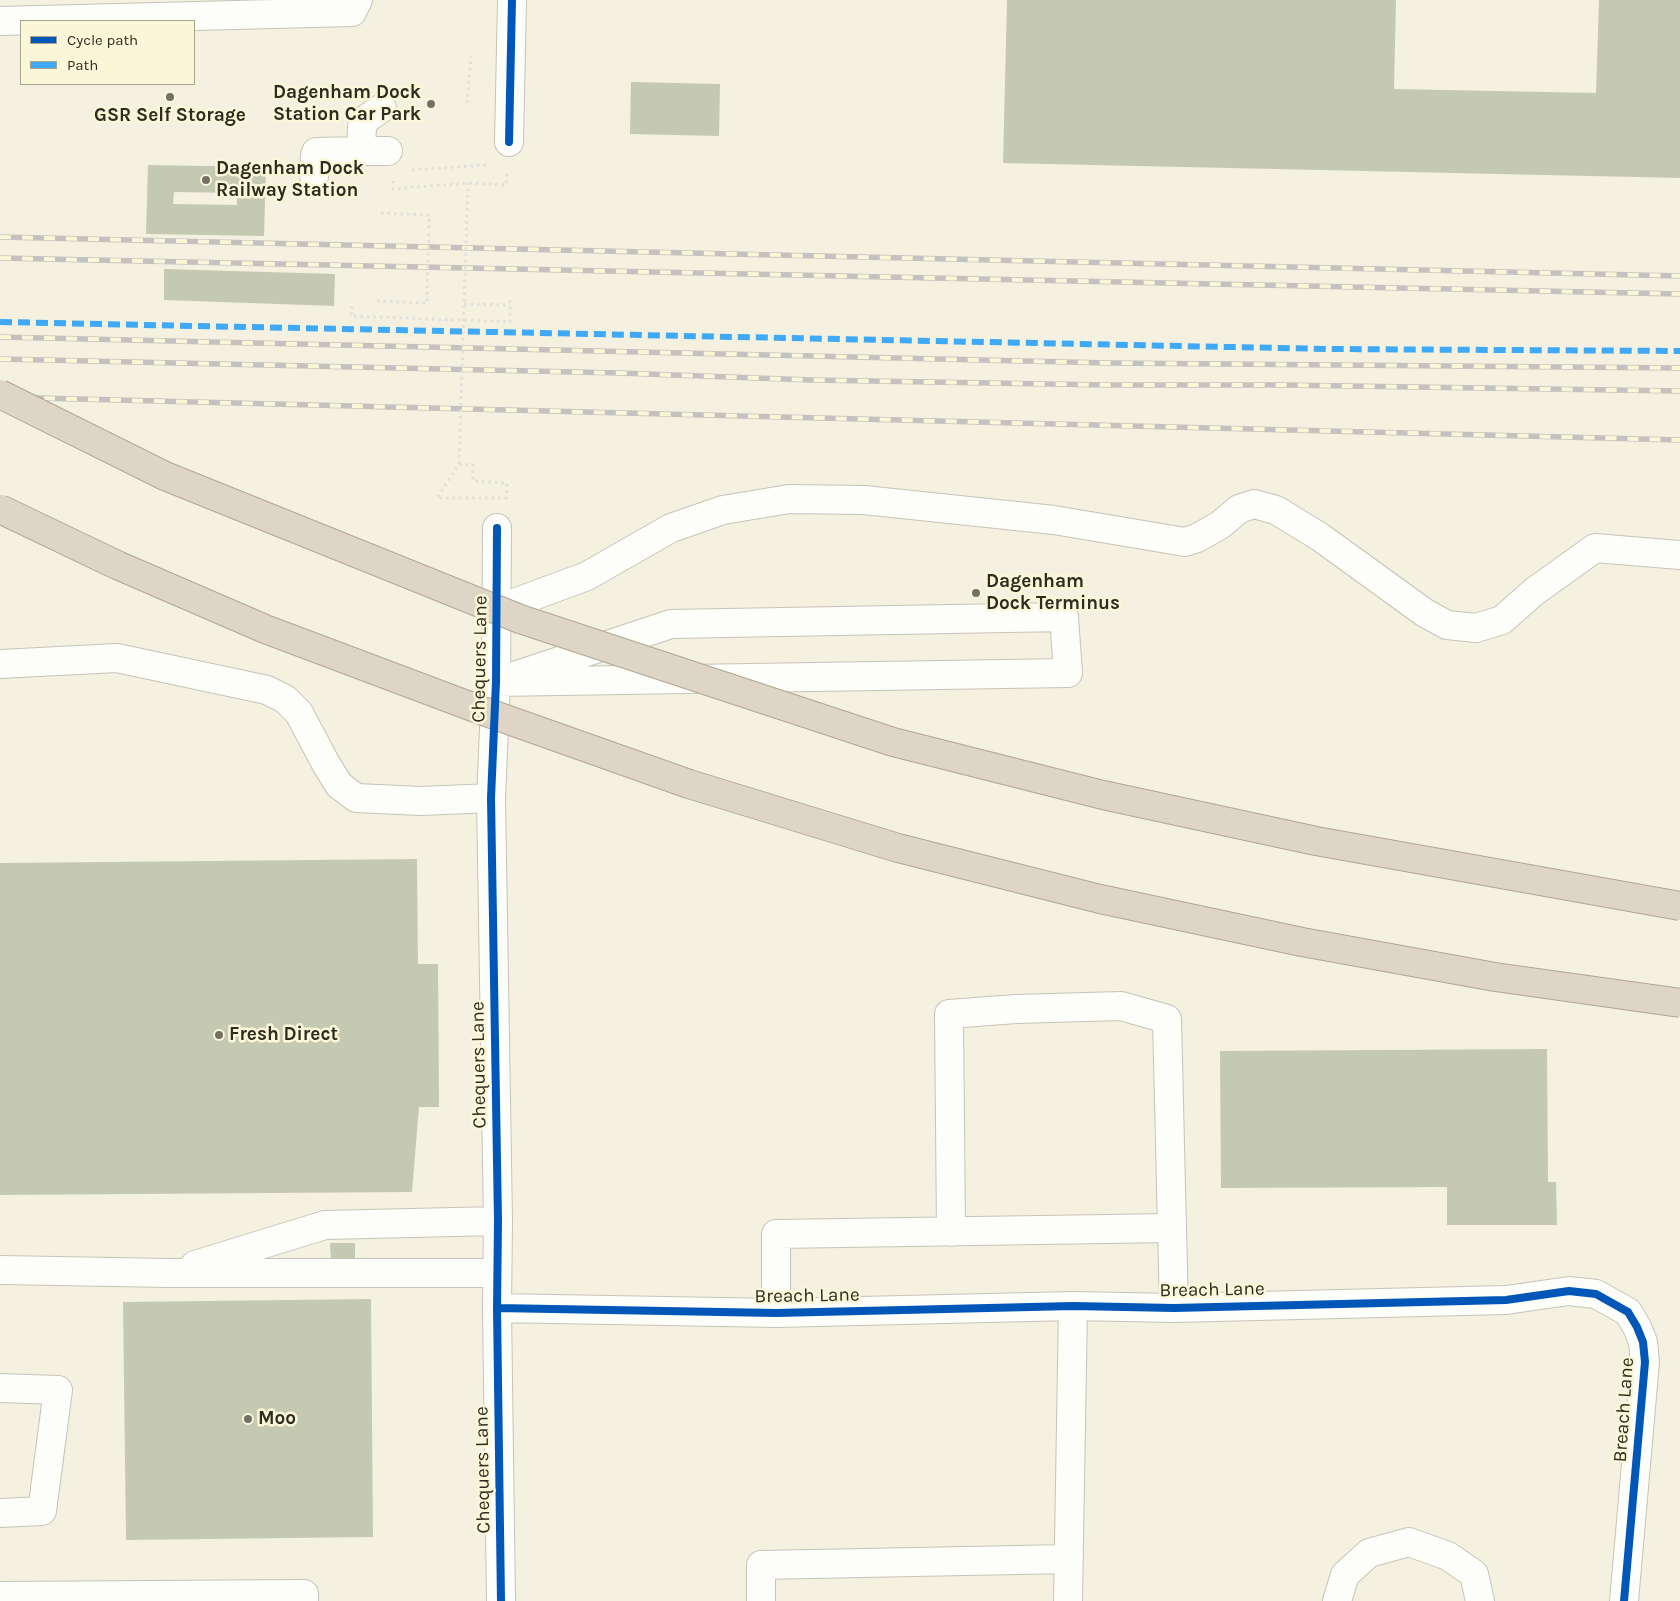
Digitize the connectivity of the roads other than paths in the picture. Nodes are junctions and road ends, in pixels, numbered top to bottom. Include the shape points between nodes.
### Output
1 (358, 0) edge
2 (512, 0) edge
3 (20, 20) edge
4 (39, 20) edge
5 (0, 21) edge
6 (382, 108) dead end
7 (510, 142) dead end
8 (314, 176) dead end
9 (0, 394) edge
10 (0, 509) edge
11 (497, 528) dead end
12 (1680, 555) edge
13 (498, 609) junction
14 (0, 664) edge
15 (496, 682) junction
16 (491, 798) junction
17 (1680, 906) edge
18 (1680, 1003) edge
19 (498, 1221) junction
20 (1172, 1228) junction
21 (951, 1232) junction
22 (0, 1270) edge
23 (169, 1273) junction
24 (497, 1273) junction
25 (1073, 1306) junction
26 (497, 1308) junction
27 (1174, 1308) junction
28 (776, 1313) junction
29 (0, 1388) edge
30 (0, 1513) edge
31 (1068, 1558) junction
32 (0, 1596) edge
33 (304, 1601) edge
34 (501, 1601) edge
35 (761, 1601) edge
36 (1068, 1601) edge
37 (1337, 1601) edge
38 (1480, 1601) edge
39 (1624, 1601) edge

1 - 4 street via 352,12
2 - 7 street
3 - 5 street
6 - 8 street via 366,119 362,127 386,161 316,152
9 - 17 highway, bridge via 165,476 520,619 892,742 1103,795 1316,841
10 - 18 highway, bridge via 117,565 265,629 474,708 688,784 898,848 1100,900 1302,942 1495,977
11 - 13 street, Chequers Lane
12 - 13 street via 1595,548 1535,591 1502,620 1476,628 1447,625 1425,613 1320,537 1276,510 1254,504 1239,509 1220,525 1185,542 1054,520 864,500 789,499 723,510 671,528 587,576
13 - 15 street, Chequers Lane
14 - 16 street via 117,658 267,690 285,698 299,712 339,785 356,798 421,801
15 - 15 street via 671,624 1064,616 1068,673
15 - 16 street, Chequers Lane
16 - 19 street, Chequers Lane
19 - 23 street via 325,1225
19 - 24 street, Chequers Lane
20 - 21 street
20 - 21 street via 1167,1019 1121,1006 949,1014
20 - 27 street
21 - 28 street via 776,1234
22 - 23 street
23 - 24 street
24 - 26 street, Chequers Lane
25 - 27 street, Breach Lane
25 - 28 street, Breach Lane
25 - 31 street
26 - 28 street, Breach Lane
26 - 34 street, Chequers Lane
27 - 39 street, Breach Lane via 1506,1300 1569,1291 1596,1294 1628,1312 1643,1342 1645,1362
29 - 30 street via 58,1390 42,1511
31 - 35 street via 761,1565
31 - 36 street
32 - 33 street via 304,1594
37 - 38 street via 1345,1575 1369,1553 1409,1542 1448,1556 1474,1574

